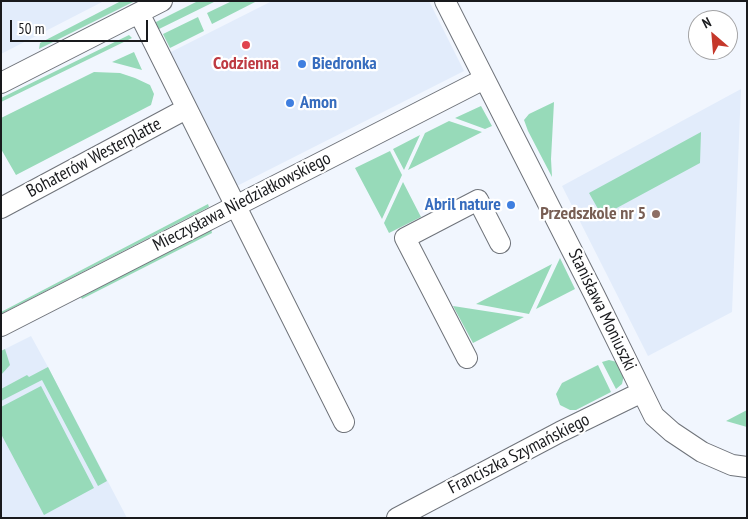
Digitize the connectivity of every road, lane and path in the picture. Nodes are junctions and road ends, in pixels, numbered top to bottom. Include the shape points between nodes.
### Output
1 (162, 1) edge
2 (445, 1) edge
3 (139, 13) junction
4 (484, 78) junction
5 (1, 82) edge
6 (186, 109) junction
7 (234, 205) junction
8 (1, 208) edge
9 (500, 243) dead end
10 (1, 326) edge
11 (467, 358) dead end
12 (642, 392) junction
13 (344, 422) dead end
14 (747, 467) edge
15 (397, 518) edge

1 - 3 street
2 - 4 street, Stanisława Moniuszki
3 - 5 street
3 - 6 street
4 - 7 street, Mieczysława Niedziałkowskiego
4 - 12 street, Stanisława Moniuszki
6 - 7 street
6 - 8 street, Bohaterów Westerplatte
7 - 10 street, Mieczysława Niedziałkowskiego
7 - 13 street
9 - 11 street via 478,200 405,238
12 - 14 street, Stanisława Moniuszki via 654,416 677,436 711,457
12 - 15 street, Franciszka Szymańskiego

